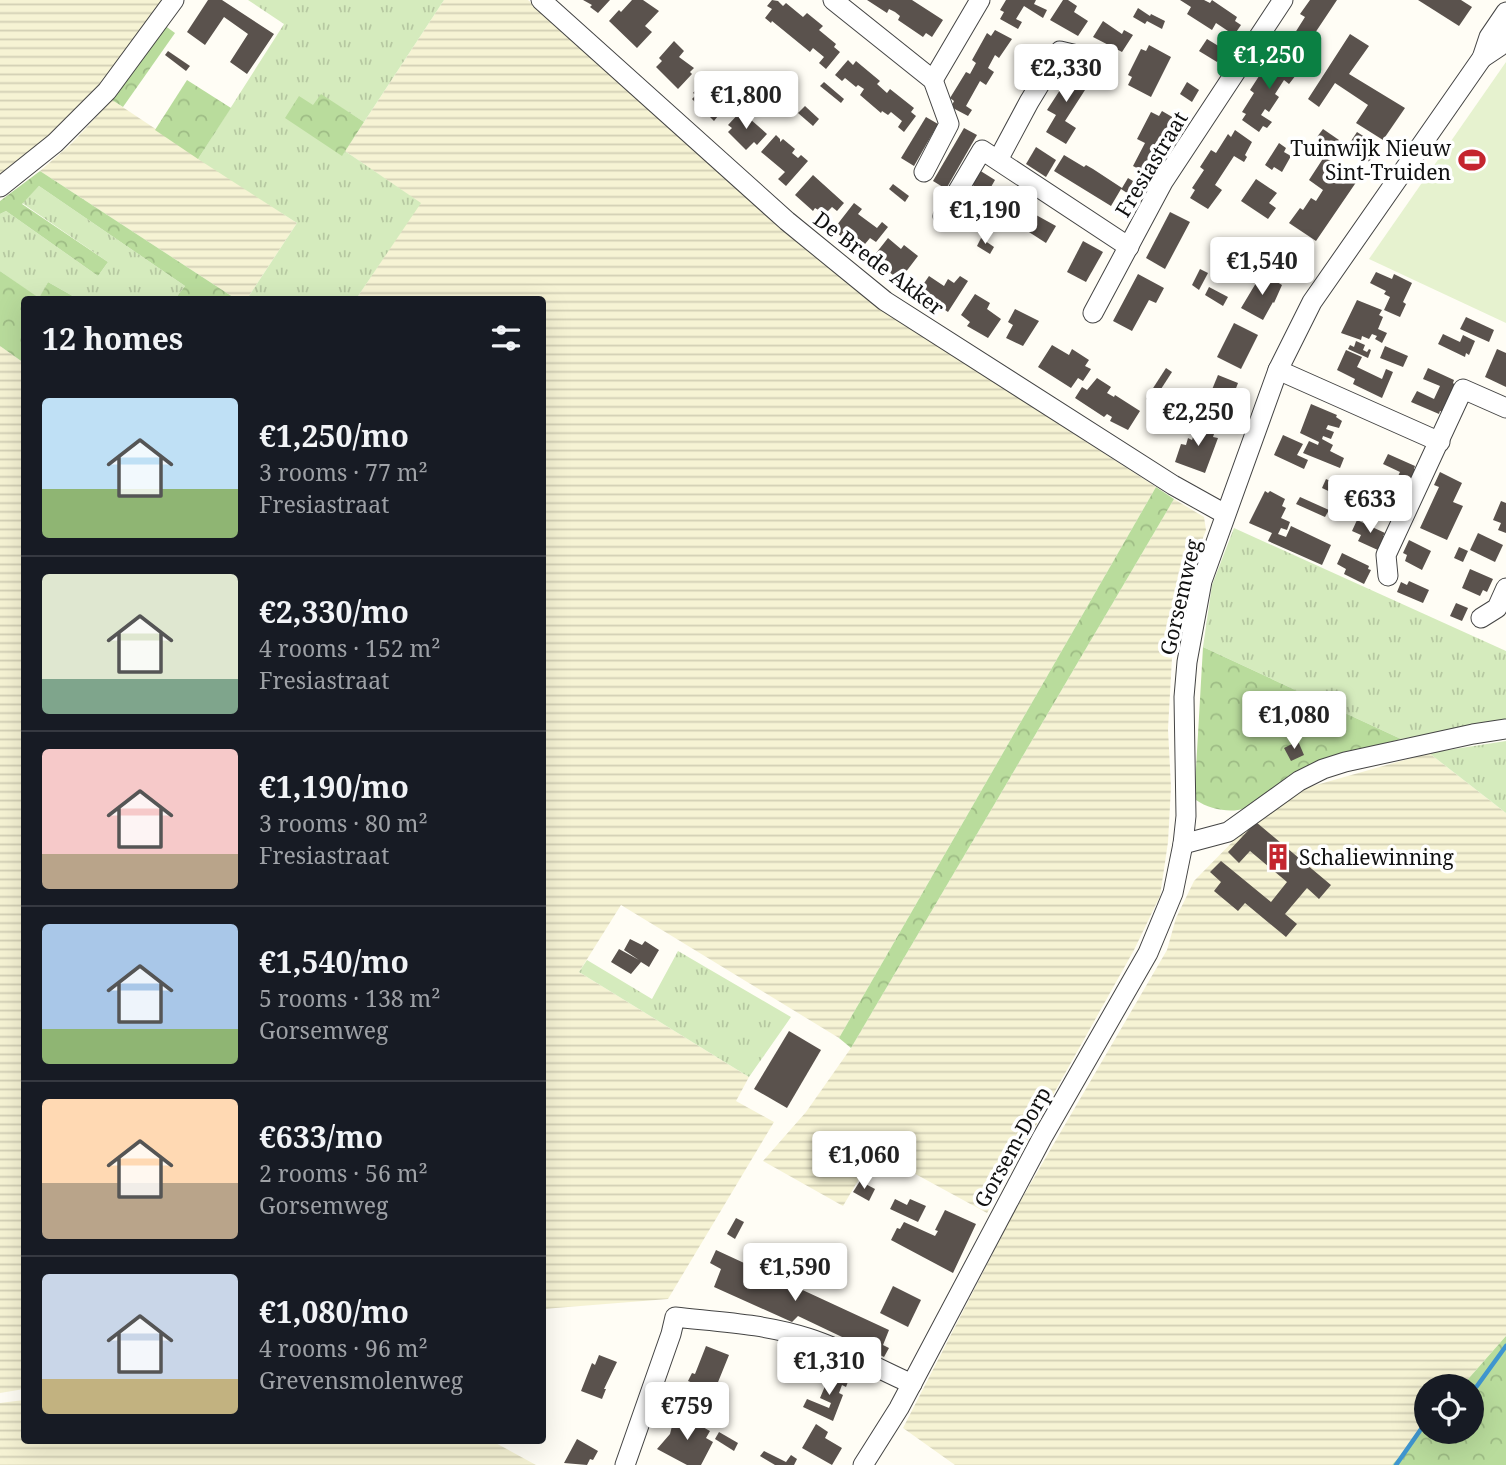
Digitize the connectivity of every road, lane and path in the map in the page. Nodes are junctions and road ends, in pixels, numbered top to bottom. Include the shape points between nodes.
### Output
1 (174, 0) edge
2 (541, 0) edge
3 (833, 0) edge
4 (980, 0) edge
5 (1274, 3) edge
6 (1506, 12) edge
7 (1506, 38) edge
8 (1482, 58) junction
9 (1098, 68) dead end
10 (933, 80) junction
11 (998, 160) junction
12 (924, 172) dead end
13 (0, 187) edge
14 (943, 216) dead end
15 (1129, 247) junction
16 (1093, 313) dead end
17 (1278, 370) junction
18 (1506, 408) edge
19 (1440, 442) junction
20 (1225, 514) junction
21 (1388, 576) dead end
22 (1506, 588) edge
23 (1481, 618) dead end
24 (1506, 729) edge
25 (1183, 844) junction
26 (912, 1384) junction
27 (625, 1465) edge
28 (863, 1465) edge

1 - 13 street via 98,100
2 - 20 street, De Brede Akker via 787,221 885,301
3 - 10 street
4 - 10 street
5 - 15 street, Fresiastraat
6 - 8 street via 1489,37
7 - 8 street
8 - 17 street, Gorsemweg via 1312,302
9 - 11 street via 1060,51
10 - 12 street via 949,124
11 - 14 street via 982,150
11 - 15 street, Fresiastraat
15 - 16 street, Fresiastraat
17 - 19 street
17 - 20 street, Gorsemweg
18 - 19 street via 1462,390
19 - 21 street via 1386,555
20 - 25 street, Gorsemweg via 1202,581 1186,662
22 - 23 street via 1497,608
24 - 25 street via 1345,761 1299,781 1228,832
25 - 26 street, Gorsem-Dorp via 1173,893 1148,953 1042,1138
26 - 27 street via 801,1336 675,1317
26 - 28 street, Gorsem-Dorp

